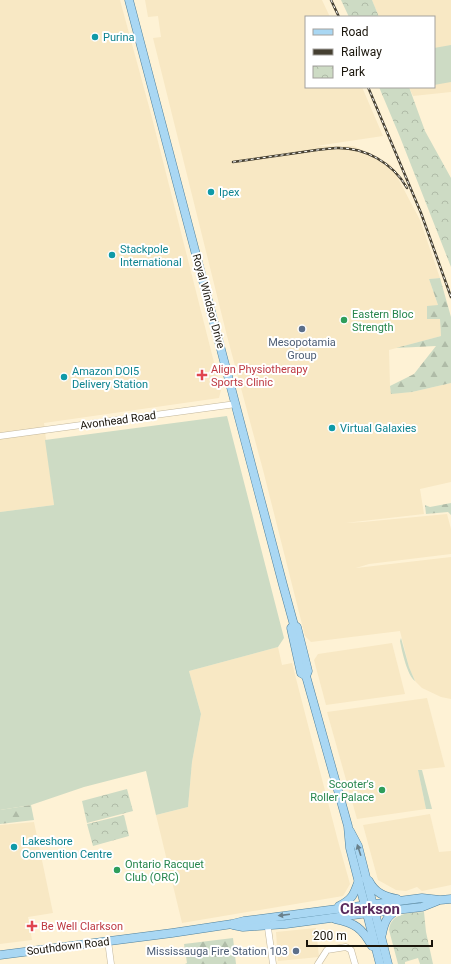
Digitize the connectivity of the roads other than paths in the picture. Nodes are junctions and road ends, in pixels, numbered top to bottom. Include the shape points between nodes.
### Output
1 (129, 0) edge
2 (236, 404) junction
3 (0, 436) edge
4 (348, 826) junction
5 (367, 876) junction
6 (359, 880) junction
7 (451, 899) edge
8 (440, 900) junction
9 (401, 901) junction
10 (333, 909) junction
11 (370, 909) junction
12 (400, 910) junction
13 (330, 918) junction
14 (267, 921) junction
15 (381, 937) junction
16 (108, 941) junction
17 (377, 954) junction
18 (0, 955) edge
19 (111, 964) edge
20 (273, 964) edge
21 (318, 964) edge
22 (356, 964) edge
23 (380, 964) edge
24 (388, 964) edge

1 - 2 main road, Royal Windsor Drive
2 - 3 street, Avonhead Road
2 - 4 main road, Royal Windsor Drive via 294,625 297,627 308,671 306,676
5 -> 4 main road, Royal Windsor Drive via 358,846
4 - 6 main road, Royal Windsor Drive via 350,848
5 - 9 main road via 382,895
5 - 11 main road, Royal Windsor Drive
6 - 10 main road via 348,902
6 - 11 main road, Royal Windsor Drive
7 - 8 main road, Southdown Road
8 - 9 main road, Southdown Road via 422,898
8 - 12 main road, Southdown Road via 422,907
9 - 11 main road, Southdown Road
10 - 11 main road, Southdown Road
10 -> 14 main road, Southdown Road
11 - 12 main road, Southdown Road
11 - 13 main road, Southdown Road
11 - 15 main road
11 - 17 main road
12 - 15 main road via 393,912 386,921
13 - 14 main road, Southdown Road via 286,924
13 - 17 main road via 349,922 359,928 367,936
14 - 16 main road, Southdown Road via 243,927 232,924
14 - 20 street
15 - 24 main road
16 - 18 main road, Southdown Road
16 - 19 street
17 - 23 main road
21 - 22 street via 327,950 346,947 351,950

